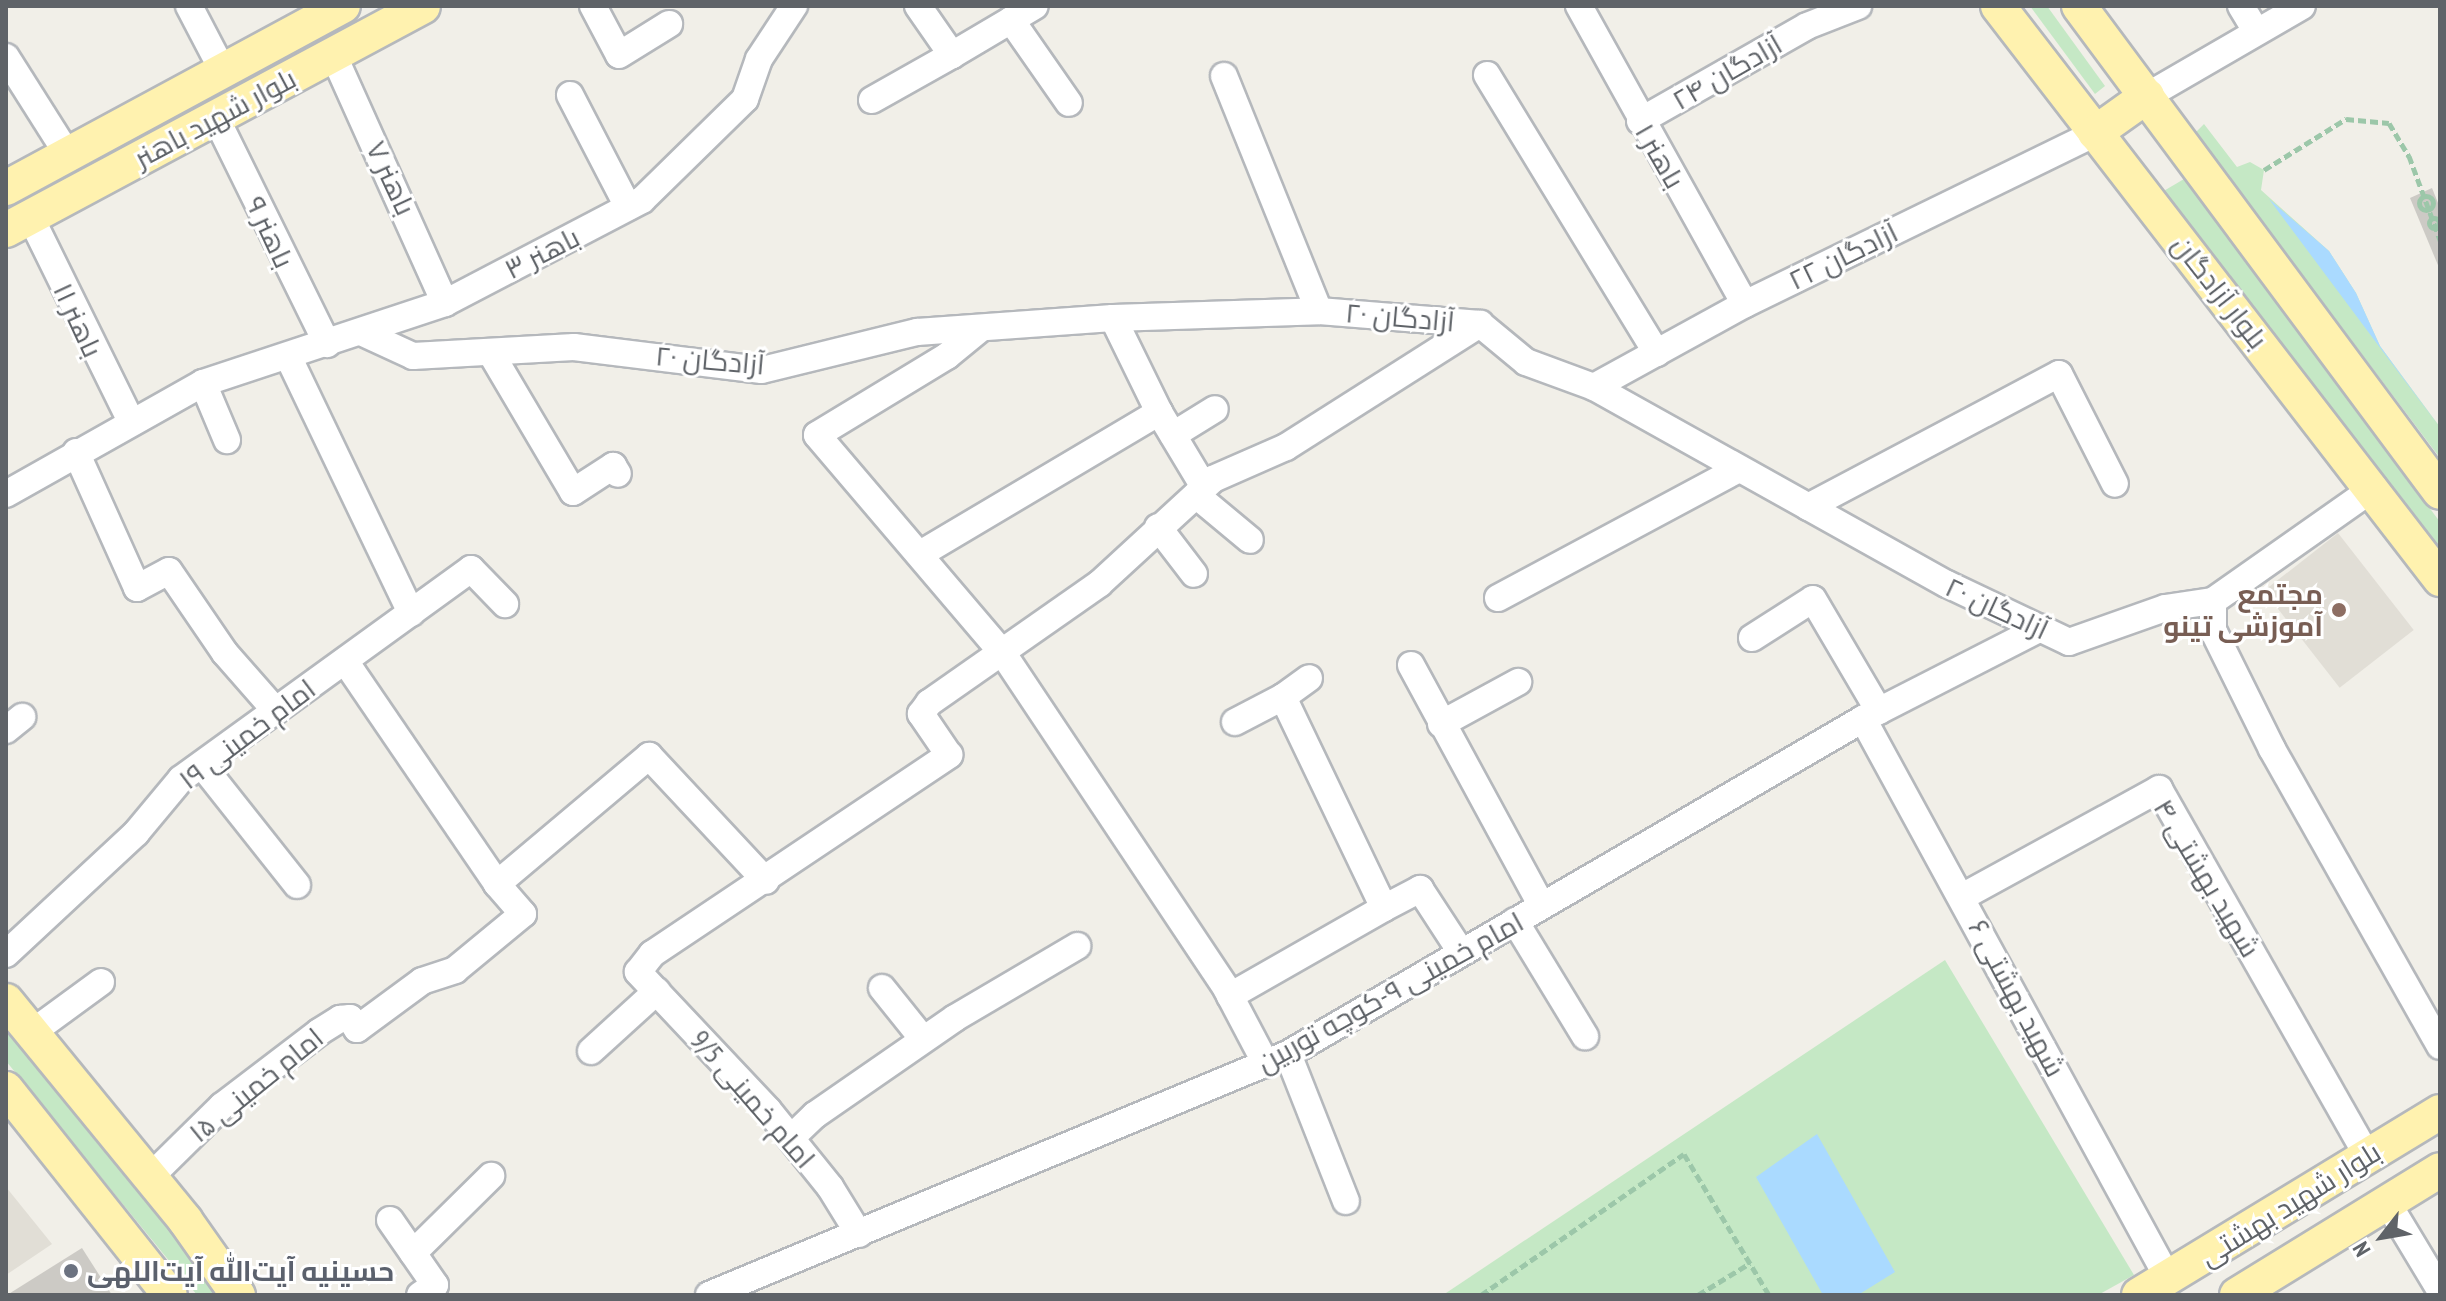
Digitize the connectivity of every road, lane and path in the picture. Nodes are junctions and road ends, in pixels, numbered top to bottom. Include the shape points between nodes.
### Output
1 (189, 6) edge
2 (343, 6) edge
3 (423, 6) edge
4 (593, 6) edge
5 (794, 6) edge
6 (918, 6) edge
7 (1035, 6) edge
8 (1579, 6) edge
9 (1858, 6) edge
10 (1998, 6) edge
11 (2079, 6) edge
12 (2241, 6) edge
13 (2302, 6) edge
14 (1011, 20) junction
15 (669, 24) dead end
16 (2256, 31) junction
17 (333, 54) junction
18 (952, 55) junction
19 (6, 57) edge
20 (223, 71) junction
21 (1487, 75) dead end
22 (1224, 76) dead end
23 (570, 95) dead end
24 (2147, 96) junction
25 (872, 100) dead end
26 (1069, 103) dead end
27 (216, 118) junction
28 (1640, 121) junction
29 (2095, 133) junction
30 (68, 155) junction
31 (2264, 170) dead end
32 (6, 188) edge
33 (2423, 196) junction
34 (628, 207) junction
35 (2429, 210) junction
36 (18, 223) edge
37 (2437, 230) edge
38 (2440, 241) edge
39 (445, 303) junction
40 (1745, 304) junction
41 (1319, 311) junction
42 (1113, 318) junction
43 (1480, 324) junction
44 (980, 329) junction
45 (363, 333) junction
46 (327, 344) junction
47 (1657, 353) junction
48 (492, 355) junction
49 (288, 356) junction
50 (203, 383) junction
51 (1594, 387) junction
52 (1215, 409) dead end
53 (1159, 412) junction
54 (131, 421) junction
55 (1173, 435) junction
56 (227, 440) dead end
57 (76, 452) junction
58 (1737, 470) junction
59 (618, 474) dead end
60 (2115, 484) dead end
61 (2374, 488) junction
62 (1200, 491) junction
63 (2440, 492) edge
64 (6, 494) edge
65 (1808, 507) junction
66 (1158, 527) junction
67 (1250, 540) dead end
68 (922, 553) junction
69 (1194, 574) dead end
70 (2440, 579) edge
71 (1498, 598) dead end
72 (2213, 601) junction
73 (505, 604) dead end
74 (411, 613) junction
75 (2041, 628) junction
76 (1752, 638) dead end
77 (1002, 652) junction
78 (345, 661) junction
79 (1411, 665) dead end
80 (1309, 678) dead end
81 (1518, 682) dead end
82 (1283, 697) junction
83 (276, 711) junction
84 (1871, 715) junction
85 (1235, 722) dead end
86 (1441, 724) junction
87 (202, 765) junction
88 (766, 881) junction
89 (497, 884) junction
90 (297, 885) dead end
91 (1962, 897) junction
92 (1542, 906) junction
93 (1384, 908) junction
94 (1515, 921) junction
95 (1077, 946) dead end
96 (1461, 952) junction
97 (6, 954) edge
98 (101, 982) dead end
99 (882, 988) dead end
100 (657, 991) junction
101 (1230, 996) junction
102 (6, 1001) edge
103 (34, 1031) junction
104 (1585, 1036) dead end
105 (923, 1039) junction
106 (2440, 1046) edge
107 (591, 1051) dead end
108 (1277, 1059) junction
109 (6, 1089) edge
110 (2440, 1112) edge
111 (1115, 1126) junction
112 (791, 1138) junction
113 (2367, 1155) junction
114 (2440, 1170) edge
115 (491, 1176) dead end
116 (150, 1177) junction
117 (1346, 1201) dead end
118 (2387, 1202) junction
119 (390, 1220) dead end
120 (859, 1234) junction
121 (413, 1253) junction
122 (1750, 1263) junction
123 (1493, 1288) junction
124 (2160, 1289) edge
125 (2440, 1290) edge
126 (714, 1292) edge
127 (170, 1295) edge
128 (238, 1295) edge
129 (420, 1295) edge
130 (1481, 1295) edge
131 (1497, 1295) edge
132 (1698, 1295) edge
133 (1769, 1295) edge
134 (2237, 1295) edge

1 - 20 street
2 - 20 main road, بلوار شهید باهنر
3 - 17 main road, بلوار شهید باهنر
4 - 15 street via 619,55
5 - 34 street, باهنر ۳ via 759,59 745,99 642,200
6 - 18 street
7 - 14 street
8 - 28 street, باهنر ۱
9 - 28 street, آزادگان ۲۴ via 1807,26
10 - 29 main road, بلوار آزادگان
11 - 24 main road, بلوار آزادگان
12 - 16 street
13 - 16 street
14 - 18 street
14 - 26 street
16 - 24 street
17 - 27 main road, بلوار شهید باهنر
17 - 39 street, باهنر ۷
18 - 25 street
19 - 30 street
20 - 30 main road, بلوار شهید باهنر
21 - 47 street
22 - 41 street
23 - 34 street
24 - 29 main road
24 - 63 main road, بلوار آزادگان
27 - 36 main road, بلوار شهید باهنر
27 - 46 street, باهنر ۹
28 - 40 street, باهنر ۱
29 - 40 street, آزادگان ۲۲
29 - 61 main road, بلوار آزادگان
30 - 32 main road, بلوار شهید باهنر
31 - 33 path via 2346,119 2389,123 2409,156
33 - 35 path via 2432,200
33 - 35 path via 2419,206
34 - 39 street, باهنر ۳
35 - 37 path via 2439,221
36 - 54 street, باهنر ۱۱
37 - 38 path via 2434,239
39 - 45 street, باهنر ۳
40 - 47 street, آزادگان ۲۲
41 - 42 street, آزادگان ۲۰
41 - 43 street, آزادگان ۲۰
42 - 44 street, آزادگان ۲۰
42 - 53 street
43 - 51 street, آزادگان ۲۰ via 1526,362
43 - 62 street via 1286,447
44 - 48 street, آزادگان ۲۰ via 917,332 762,370 574,347
44 - 68 street via 947,356 817,435
45 - 46 street, باهنر ۳
45 - 48 street, آزادگان ۲۰ via 413,356
46 - 49 street, باهنر ۳
47 - 51 street, آزادگان ۲۲
48 - 59 street via 573,492 613,466
49 - 50 street, باهنر ۳
49 - 74 street
50 - 54 street, باهنر ۳
50 - 56 street
51 - 58 street, آزادگان ۲۰
52 - 55 street
53 - 55 street
53 - 68 street
54 - 57 street, باهنر ۳
55 - 62 street
57 - 64 street, باهنر ۳
57 - 83 street via 137,588 169,571 225,653
58 - 65 street, آزادگان ۲۰
58 - 71 street
60 - 65 street via 2059,374
61 - 70 main road, بلوار آزادگان
61 - 72 street, آزادگان ۲۰
62 - 66 street
62 - 67 street
65 - 75 street, آزادگان ۲۰ via 1947,584
66 - 69 street
66 - 77 street via 1099,584
68 - 77 street
72 - 75 street, آزادگان ۲۰ via 2165,608 2069,642
72 - 106 street via 2213,630 2317,830
73 - 74 street, امام خمینی ۱۹ via 471,569
74 - 78 street, امام خمینی ۱۹
75 - 84 street, امام خمینی ۹-کوچه توربین
76 - 84 street, شهید بهشتی ۶ via 1813,599
77 - 88 street via 921,714 949,755
77 - 101 street
78 - 83 street, امام خمینی ۱۹
78 - 89 street
79 - 86 street
80 - 82 street
81 - 86 street
82 - 85 street
82 - 93 street
83 - 87 street, امام خمینی ۱۹
84 - 91 street, شهید بهشتی ۶
84 - 92 street, امام خمینی ۹-کوچه توربین
86 - 92 street
87 - 90 street
87 - 97 street, امام خمینی ۱۹ via 181,779 136,833
88 - 89 street via 649,756
88 - 100 street, امام خمینی 9/5 via 652,954 638,972
89 - 116 street, امام خمینی ۱۵ via 523,914 455,970 422,981 357,1029 350,1018 319,1032 222,1106
91 - 113 street, شهید بهشتی ۴ via 2159,789
91 - 124 street, شهید بهشتی ۶
92 - 94 street, امام خمینی ۹-کوچه توربین
93 - 96 street via 1420,889
93 - 101 street
94 - 96 street, امام خمینی ۹-کوچه توربین
94 - 104 street
95 - 105 street
96 - 108 street, امام خمینی ۹-کوچه توربین
98 - 103 street
99 - 105 street
100 - 107 street
100 - 112 street, امام خمینی 9/5
101 - 108 street
102 - 103 main road
103 - 116 main road
105 - 112 street
108 - 111 street, امام خمینی ۹-کوچه توربین
108 - 117 street
109 - 127 main road
110 - 113 main road, بلوار شهید بهشتی
111 - 120 street, امام خمینی ۹-کوچه توربین
111 - 126 street via 706,1287
112 - 120 street, امام خمینی 9/5
113 - 124 main road, بلوار شهید بهشتی
114 - 118 main road, بلوار شهید بهشتی
115 - 121 street
116 - 128 main road
118 - 125 street
118 - 134 main road, بلوار شهید بهشتی
119 - 121 street
120 - 126 street, امام خمینی ۹-کوچه توربین
121 - 129 street via 435,1285
122 - 123 path via 1684,1154
122 - 132 path
122 - 133 path
123 - 130 path
123 - 131 path

